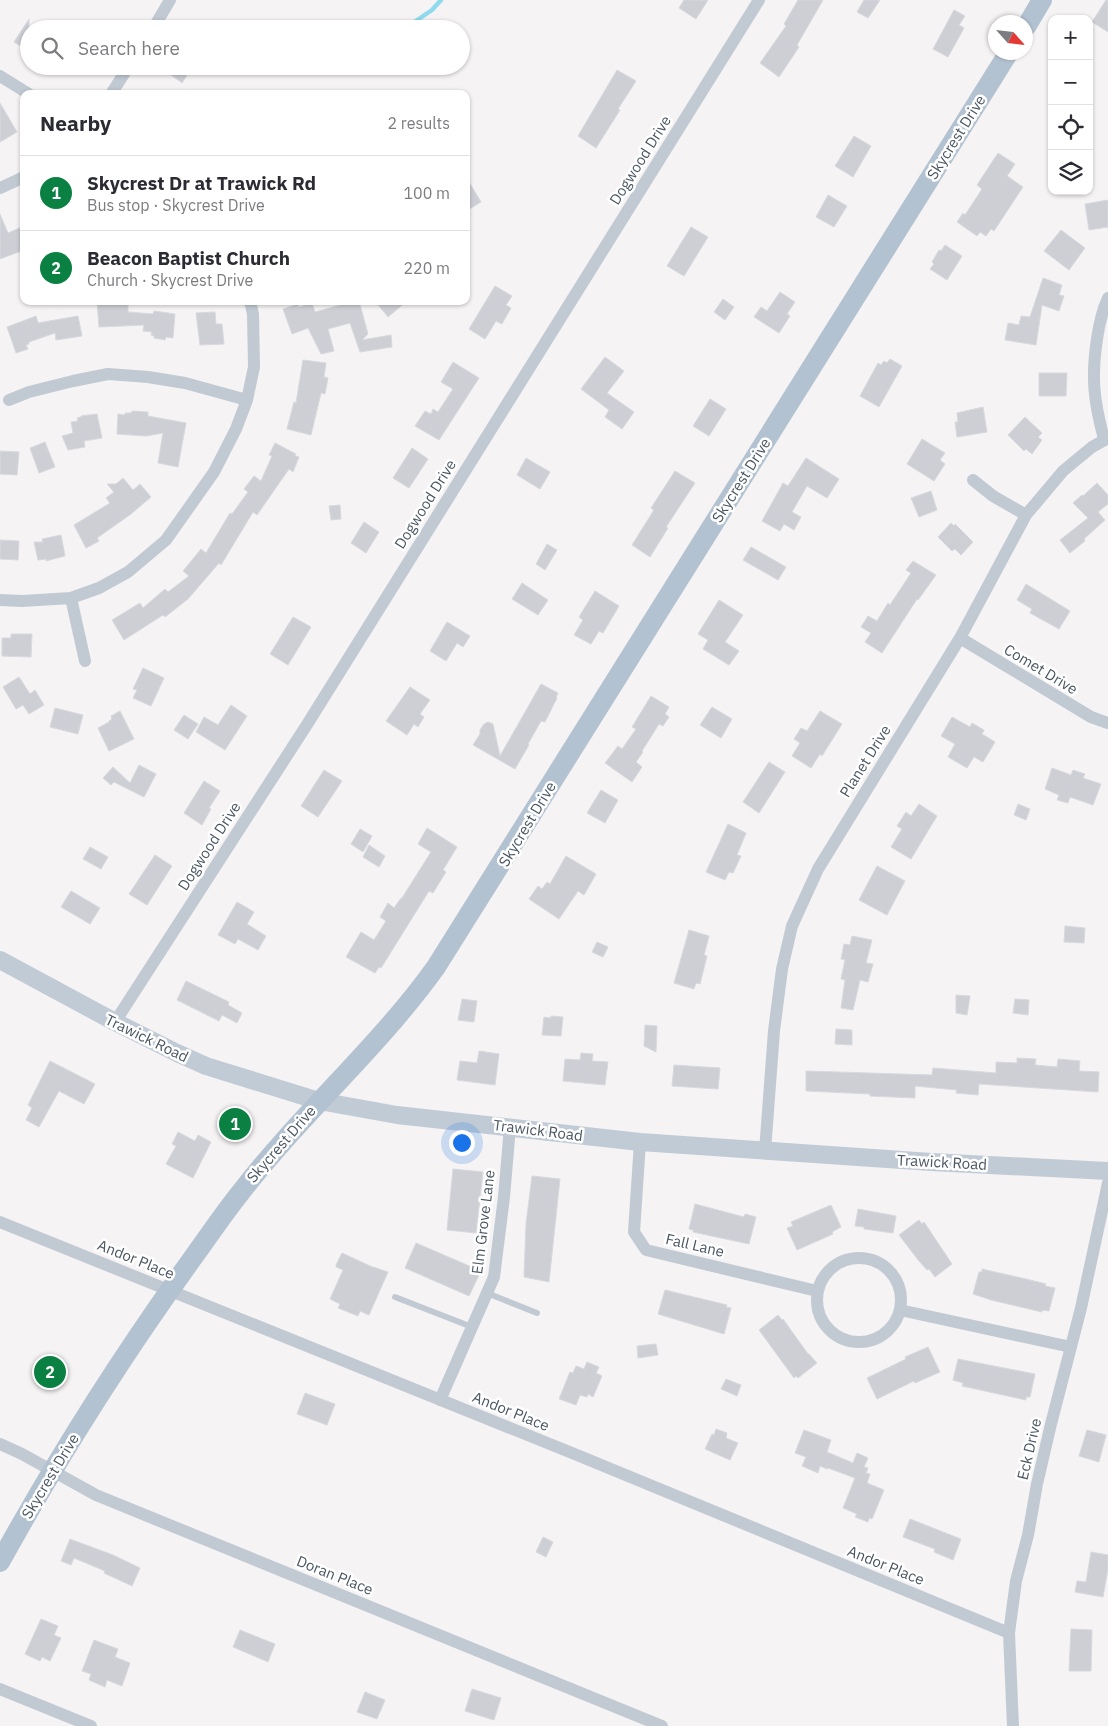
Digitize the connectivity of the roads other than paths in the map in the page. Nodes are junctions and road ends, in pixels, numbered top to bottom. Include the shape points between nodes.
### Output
1 (170, 0) edge
2 (759, 0) edge
3 (1042, 0) edge
4 (1033, 15) edge
5 (158, 20) edge
6 (1004, 60) edge
7 (123, 75) edge
8 (0, 76) edge
9 (23, 90) edge
10 (114, 90) edge
11 (20, 179) edge
12 (0, 188) edge
13 (1108, 298) edge
14 (251, 305) edge
15 (9, 400) dead end
16 (247, 400) junction
17 (1106, 439) edge
18 (973, 480) dead end
19 (1026, 515) junction
20 (71, 598) junction
21 (0, 600) edge
22 (960, 638) junction
23 (86, 662) dead end
24 (1108, 723) edge
25 (0, 960) edge
26 (115, 1022) junction
27 (319, 1101) junction
28 (510, 1127) junction
29 (640, 1142) junction
30 (765, 1151) junction
31 (1108, 1171) edge
32 (1108, 1183) edge
33 (0, 1222) edge
34 (169, 1290) junction
35 (817, 1291) junction
36 (487, 1293) junction
37 (395, 1297) dead end
38 (900, 1310) junction
39 (537, 1314) dead end
40 (472, 1327) junction
41 (1071, 1347) junction
42 (440, 1400) junction
43 (0, 1444) edge
44 (52, 1471) junction
45 (0, 1562) edge
46 (1009, 1633) junction
47 (0, 1689) edge
48 (91, 1726) edge
49 (662, 1726) edge
50 (1013, 1726) edge

1 - 5 street
2 - 26 street, Dogwood Drive via 308,723
3 - 4 main road
6 - 27 main road, Skycrest Drive via 444,955 424,985
7 - 10 street
8 - 9 street
11 - 12 street
13 - 17 street via 1099,327 1093,386 1096,409
14 - 16 street via 254,367
15 - 16 street via 29,392 108,374 185,383
16 - 20 street via 214,472 166,540 128,572 99,588
17 - 19 street, Planet Drive via 1064,471
18 - 19 street
19 - 22 street, Planet Drive
20 - 21 street via 22,602
20 - 23 street
22 - 24 street, Comet Drive via 1091,717
22 - 30 street, Planet Drive via 818,869 792,926 782,968 774,1031
25 - 26 street, Trawick Road
26 - 27 street, Trawick Road via 206,1066
27 - 28 street, Trawick Road via 397,1115
27 - 34 main road, Skycrest Drive via 240,1192
28 - 29 street, Trawick Road
28 - 36 street, Elm Grove Lane via 494,1277
29 - 30 street, Trawick Road
29 - 35 street, Fall Lane via 634,1232 646,1250
30 - 31 street, Trawick Road
32 - 41 street, Eck Drive
33 - 34 street, Andor Place
34 - 42 street, Andor Place
34 - 44 main road, Skycrest Drive
35 - 38 street via 818,1314 824,1325 832,1334 854,1343 871,1341 886,1333
35 - 38 street via 824,1276 836,1265 850,1258 867,1258 882,1264 894,1276 900,1290
36 - 39 lane
36 - 40 street, Elm Grove Lane
37 - 40 lane
38 - 41 street
40 - 42 street, Elm Grove Lane
41 - 46 street, Eck Drive via 1037,1484 1016,1581
42 - 46 street, Andor Place
43 - 44 street, Doran Place
44 - 45 main road, Skycrest Drive
44 - 49 street, Doran Place via 96,1495
46 - 50 street, Eck Drive
47 - 48 street

